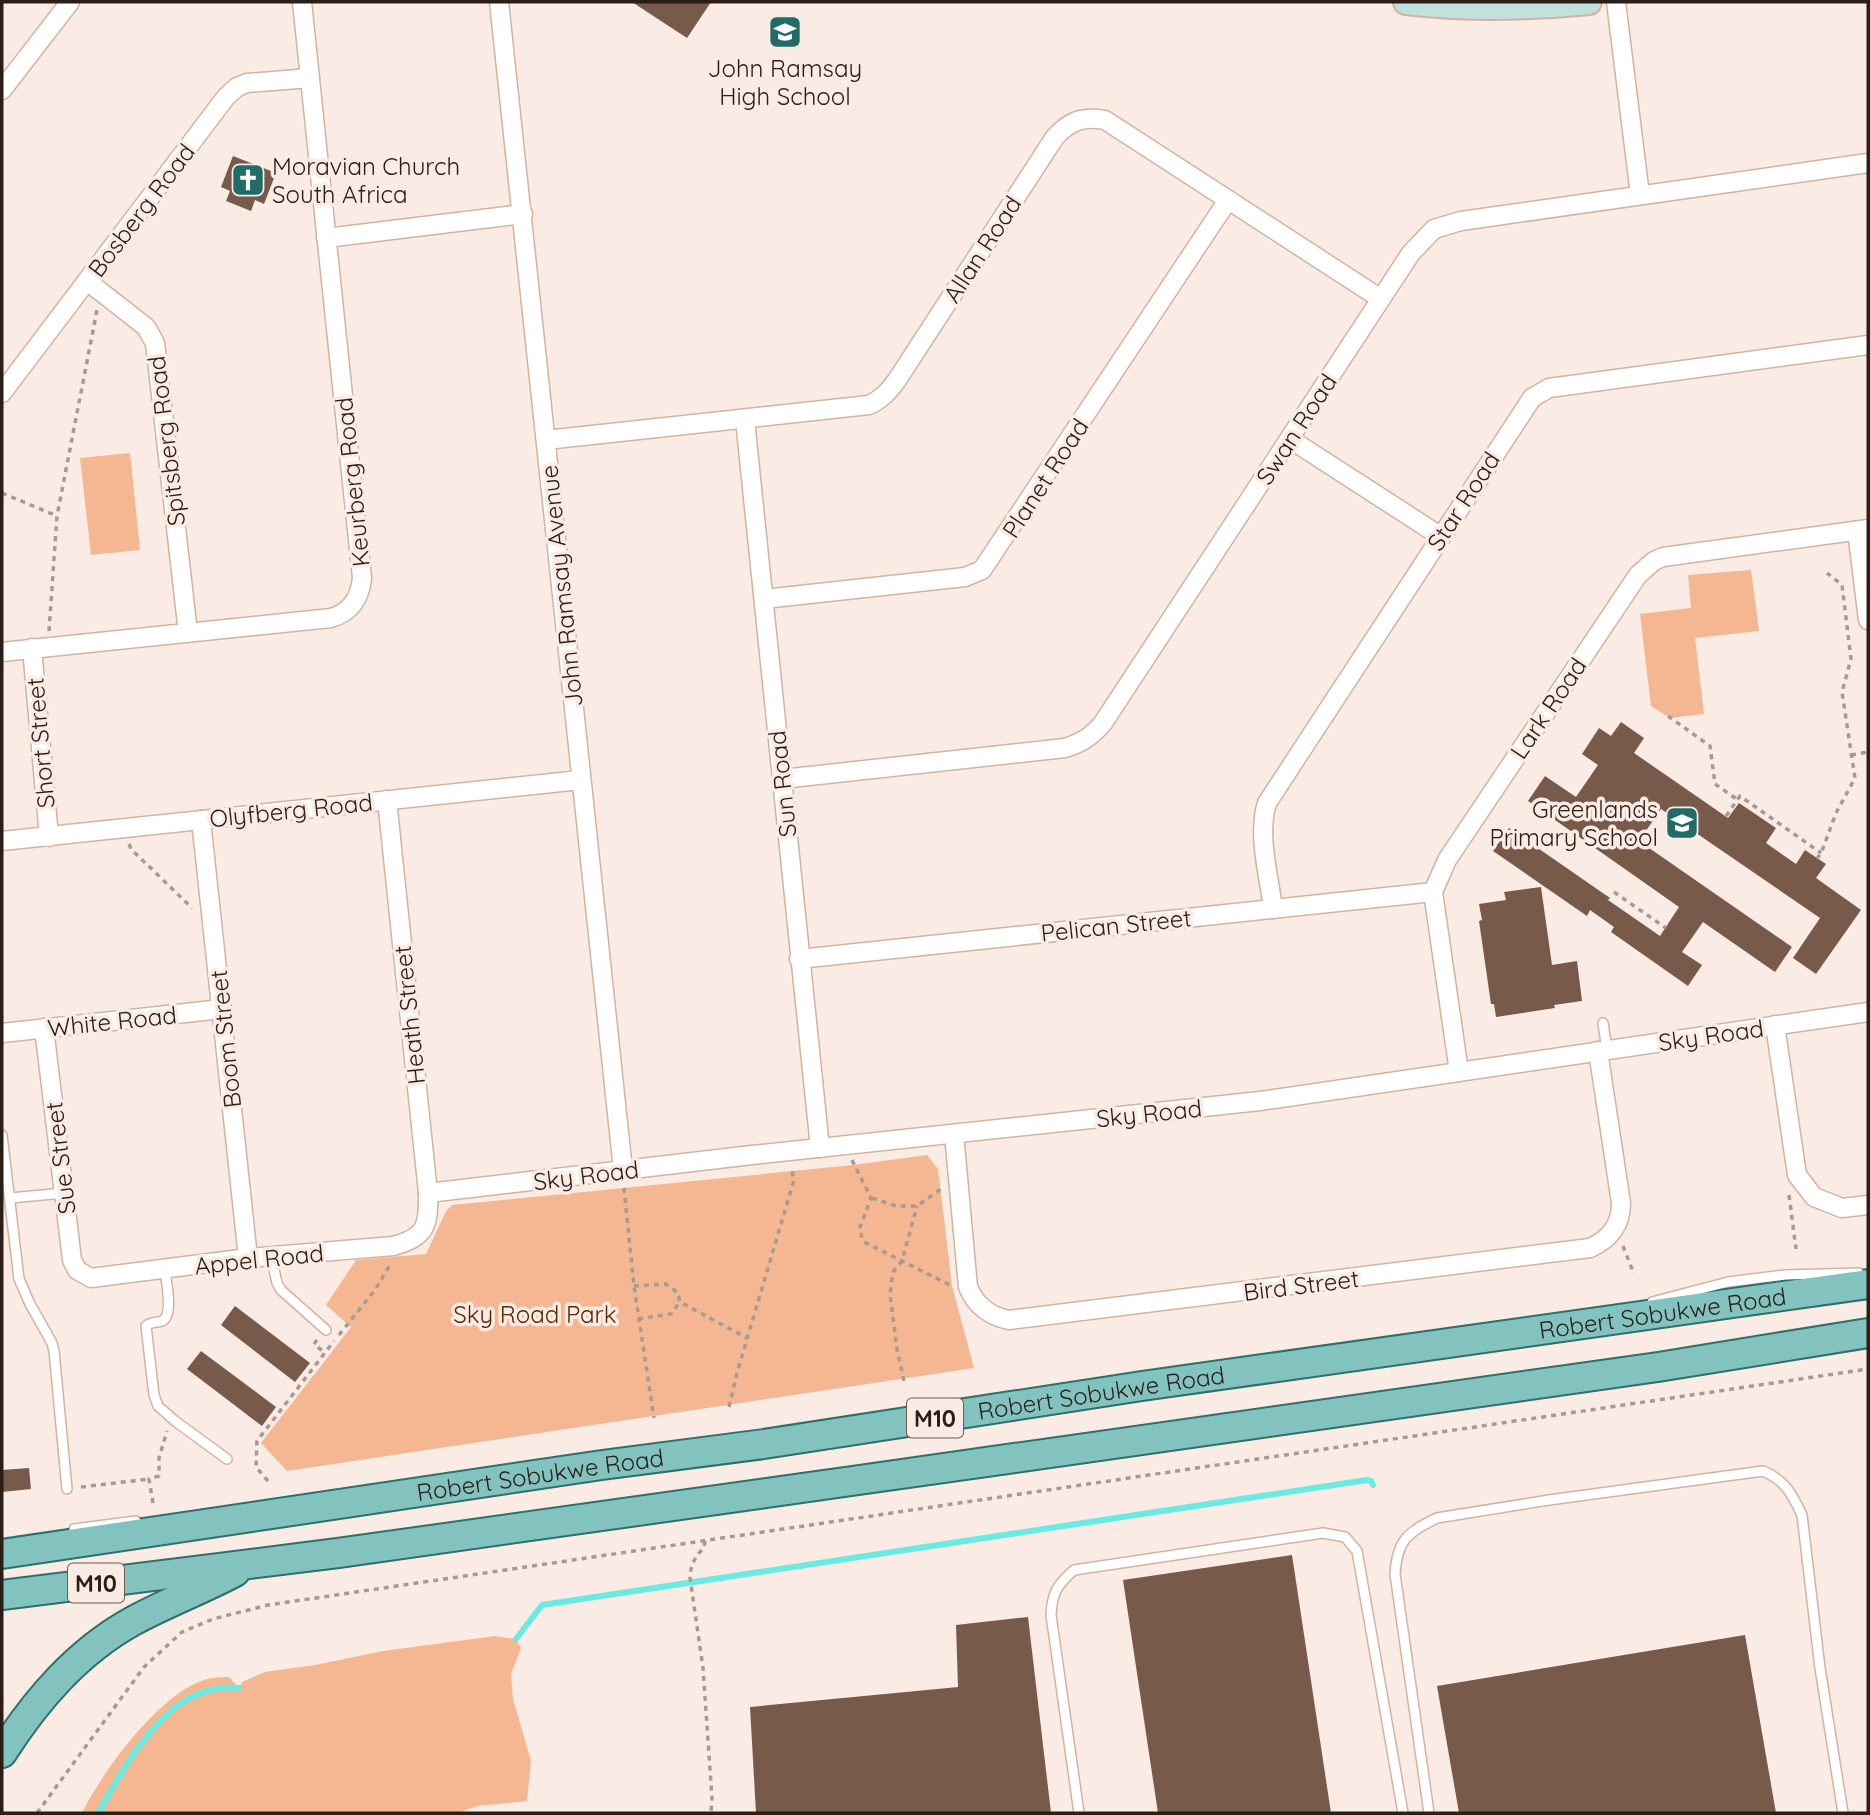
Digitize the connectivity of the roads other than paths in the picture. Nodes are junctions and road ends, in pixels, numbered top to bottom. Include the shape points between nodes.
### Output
1 (70, 2) edge
2 (302, 2) edge
3 (499, 2) edge
4 (1406, 2) edge
5 (1589, 2) edge
6 (1616, 2) edge
7 (310, 78) junction
8 (2, 90) edge
9 (1868, 163) edge
10 (1640, 195) junction
11 (1228, 200) junction
12 (523, 214) junction
13 (326, 238) junction
14 (87, 281) junction
15 (1381, 299) junction
16 (1868, 345) edge
17 (2, 393) edge
18 (745, 420) junction
19 (1290, 439) junction
20 (546, 440) junction
21 (1863, 530) edge
22 (1440, 536) junction
23 (764, 599) junction
24 (1868, 620) edge
25 (188, 633) junction
26 (40, 648) junction
27 (2, 652) edge
28 (782, 779) junction
29 (580, 780) junction
30 (387, 800) junction
31 (201, 820) junction
32 (49, 837) junction
33 (2, 841) edge
34 (1433, 892) junction
35 (1273, 909) junction
36 (799, 959) junction
37 (222, 1009) junction
38 (1868, 1012) edge
39 (1603, 1023) dead end
40 (1774, 1025) junction
41 (44, 1028) junction
42 (2, 1033) edge
43 (1603, 1050) junction
44 (1459, 1072) junction
45 (954, 1134) junction
46 (2, 1135) edge
47 (820, 1148) junction
48 (623, 1176) junction
49 (64, 1193) junction
50 (428, 1194) junction
51 (10, 1198) junction
52 (1868, 1205) edge
53 (422, 1230) joint
54 (271, 1256) junction
55 (248, 1258) junction
56 (165, 1270) junction
57 (1868, 1274) edge
58 (90, 1278) joint
59 (1868, 1284) edge
60 (1647, 1303) dead end
61 (1634, 1307) dead end
62 (1581, 1325) junction
63 (326, 1329) dead end
64 (1868, 1333) edge
65 (227, 1459) dead end
66 (67, 1489) dead end
67 (205, 1525) junction
68 (62, 1533) dead end
69 (50, 1536) dead end
70 (2, 1553) edge
71 (249, 1564) junction
72 (2, 1595) edge
73 (2, 1752) edge
74 (1079, 1813) edge
75 (1402, 1813) edge
76 (1429, 1813) edge
77 (1843, 1813) edge

1 - 8 street
2 - 7 street, Keurberg Road
3 - 12 street, John Ramsay Avenue
4 - 5 street via 1489,6
6 - 10 street
7 - 13 street, Keurberg Road
7 - 14 street, Bosberg Road via 247,83 226,97
9 - 10 street, Swan Road
10 - 15 street, Swan Road via 1443,225 1419,243
11 - 15 street, Allan Road
11 - 18 street, Allan Road via 1105,120 1084,117 1073,121 1055,137 882,398 869,405
11 - 23 street, Planet Road via 982,570 965,577
12 - 13 street
12 - 20 street, John Ramsay Avenue
13 - 25 street, Keurberg Road via 362,578 359,595 348,610 331,618
14 - 17 street, Bosberg Road
14 - 25 street, Spitsberg Road via 146,327 155,343
15 - 19 street, Swan Road
16 - 22 street, Star Road via 1549,388 1525,405
18 - 20 street, Allan Road
18 - 23 street, Sun Road
19 - 22 street
19 - 28 street, Swan Road via 1102,723 1084,741 1065,748
20 - 29 street, John Ramsay Avenue
21 - 24 street
21 - 34 street, Lark Road via 1663,557 1645,568 1447,860
22 - 35 street, Star Road via 1267,803 1263,830
23 - 28 street, Sun Road
25 - 26 street, Keurberg Road
26 - 27 street, Keurberg Road
26 - 32 street, Short Street
28 - 36 street, Sun Road
29 - 30 street, Olyfberg Road
29 - 48 street, John Ramsay Avenue
30 - 31 street, Olyfberg Road
30 - 50 street, Heath Street
31 - 32 street, Olyfberg Road
31 - 37 street, Boom Street
32 - 33 street, Olyfberg Road
34 - 35 street, Pelican Street
34 - 44 street
35 - 36 street, Pelican Street
36 - 47 street, Sun Road
37 - 41 street, White Road
37 - 55 street, Boom Street
38 - 40 street, Sky Road
39 - 43 lane
40 - 43 street, Sky Road
40 - 52 street via 1797,1174 1814,1197 1842,1208
41 - 42 street, White Road
41 - 49 street, Sue Street
43 - 44 street, Sky Road
43 - 45 street, Bird Street via 1621,1212 1615,1228 1590,1248 1009,1321 983,1309 968,1287
44 - 45 street, Sky Road via 1259,1101
45 - 47 street, Sky Road
46 - 51 lane
47 - 48 street, Sky Road
48 - 50 street, Sky Road
49 - 51 lane
49 - 58 street, Sue Street via 72,1260 77,1270
50 - 53 street, Heath Street
51 - 66 lane via 19,1279 54,1351
53 - 54 street, Appel Road via 415,1239 393,1246
54 - 55 street, Appel Road
54 - 63 lane via 281,1290
55 - 56 street, Appel Road
56 - 58 street, Appel Road
56 - 65 lane via 168,1316 146,1326 156,1401
57 - 60 lane via 1751,1279
59 - 62 main road, Robert Sobukwe Road / M10
61 - 62 lane
62 - 67 main road, Robert Sobukwe Road / M10
64 - 71 main road, Robert Sobukwe Road / M10 via 1658,1367
67 - 68 lane via 127,1521
67 - 70 main road, Robert Sobukwe Road / M10
69 - 70 lane
71 - 72 main road, Robert Sobukwe Road / M10
71 - 73 main road via 135,1620 95,1646 44,1694
74 - 75 lane via 1051,1615 1052,1598 1066,1577 1074,1570 1323,1533 1345,1537 1357,1551
76 - 77 lane via 1395,1574 1403,1541 1437,1518 1763,1471 1792,1493 1802,1515

